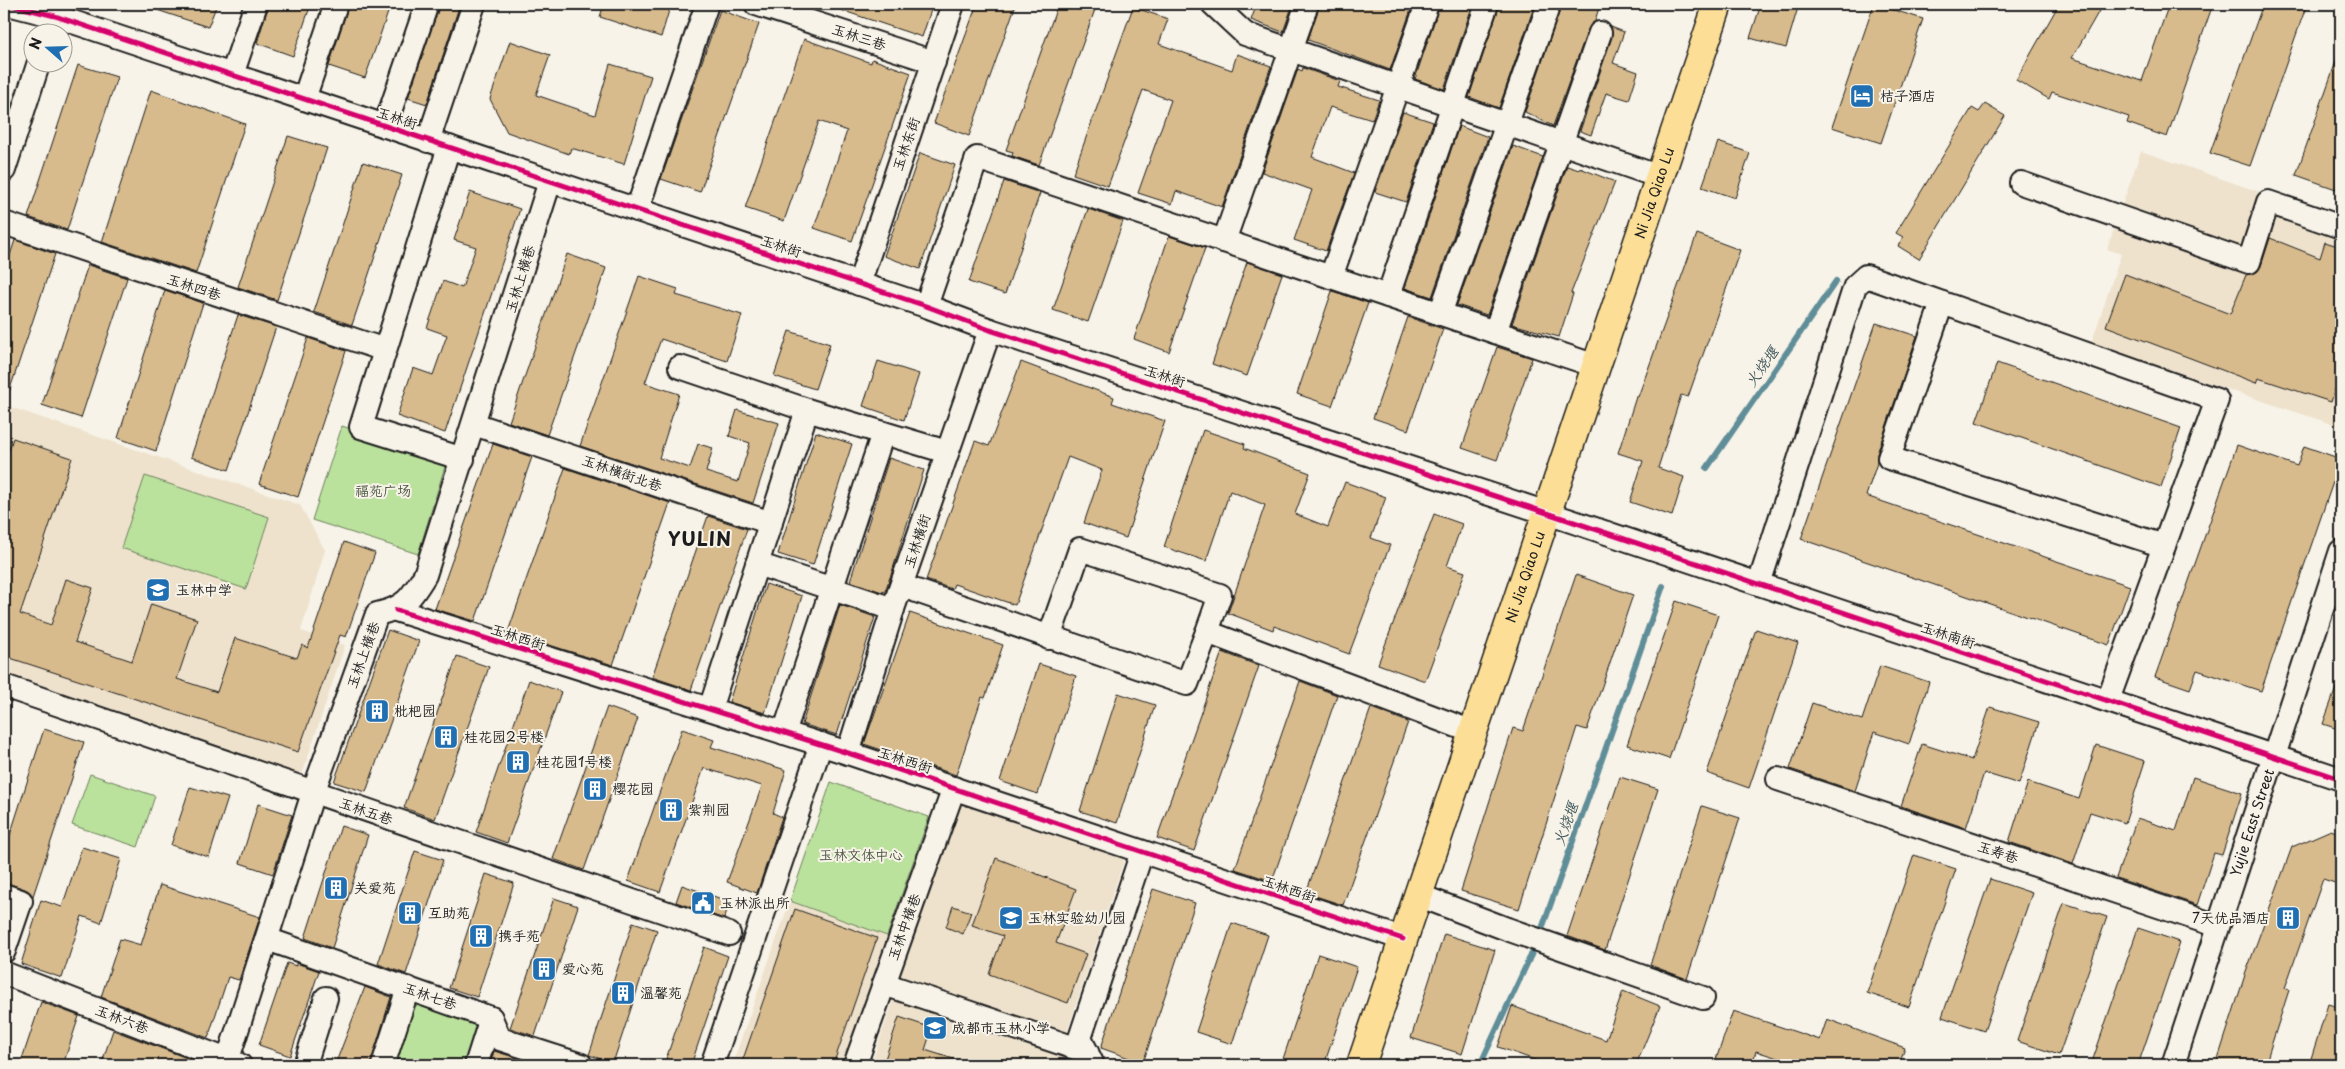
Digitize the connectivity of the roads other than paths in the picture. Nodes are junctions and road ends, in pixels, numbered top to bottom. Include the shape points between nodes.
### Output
1 (8, 4) edge
2 (256, 4) edge
3 (336, 4) edge
4 (427, 4) edge
5 (474, 4) edge
6 (707, 4) edge
7 (756, 4) edge
8 (953, 4) edge
9 (1213, 4) edge
10 (1307, 4) edge
11 (1427, 4) edge
12 (1487, 4) edge
13 (1549, 4) edge
14 (1718, 4) edge
15 (54, 18) edge
16 (1600, 33) dead end
17 (1291, 50) junction
18 (934, 62) junction
19 (36, 72) edge
20 (232, 75) junction
21 (1398, 86) junction
22 (304, 99) junction
23 (1452, 105) junction
24 (1506, 124) junction
25 (385, 126) junction
26 (428, 140) junction
27 (1561, 143) junction
28 (449, 147) junction
29 (4, 170) edge
30 (1660, 177) junction
31 (550, 181) junction
32 (2021, 183) dead end
33 (637, 210) junction
34 (4, 223) edge
35 (2341, 228) edge
36 (1224, 241) junction
37 (1331, 277) junction
38 (859, 284) junction
39 (1388, 296) junction
40 (1942, 302) junction
41 (926, 306) junction
42 (1440, 314) junction
43 (990, 330) junction
44 (1494, 332) junction
45 (385, 350) junction
46 (1596, 366) junction
47 (680, 367) dead end
48 (807, 410) junction
49 (474, 424) junction
50 (883, 433) junction
51 (946, 452) junction
52 (463, 459) junction
53 (1547, 513) junction
54 (770, 523) junction
55 (2164, 546) junction
56 (2341, 551) edge
57 (757, 564) junction
58 (1759, 584) junction
59 (902, 586) junction
60 (831, 590) junction
61 (893, 609) junction
62 (396, 610) junction
63 (1206, 632) junction
64 (1050, 638) junction
65 (4, 686) edge
66 (2108, 700) junction
67 (710, 710) junction
68 (1473, 732) junction
69 (784, 733) junction
70 (822, 744) junction
71 (848, 753) junction
72 (2273, 756) junction
73 (1778, 779) dead end
74 (2341, 779) edge
75 (954, 788) junction
76 (313, 793) junction
77 (1142, 852) junction
78 (4, 895) edge
79 (1418, 895) junction
80 (2218, 926) junction
81 (729, 934) dead end
82 (267, 939) junction
83 (1403, 939) junction
84 (4, 951) edge
85 (4, 973) edge
86 (884, 984) junction
87 (408, 988) junction
88 (326, 998) dead end
89 (1703, 998) dead end
90 (491, 1018) junction
91 (1093, 1061) edge
92 (232, 1064) edge
93 (305, 1065) edge
94 (383, 1065) edge
95 (476, 1065) edge
96 (581, 1065) edge
97 (712, 1065) edge
98 (855, 1065) edge
99 (1361, 1065) edge
100 (2173, 1065) edge

1 - 15 street, 玉林街
2 - 20 street
3 - 22 street
4 - 25 street
5 - 26 street
6 - 33 street
7 - 18 street, 玉林三巷
8 - 18 street, 玉林东街
9 - 17 street via 1245,34
10 - 17 street
11 - 21 street
12 - 23 street
13 - 24 street
14 - 30 main road, Ni Jia Qiao Lu
15 - 20 street, 玉林街
16 - 27 street
17 - 21 street
17 - 36 street
18 - 38 street, 玉林东街
19 - 29 street
20 - 22 street, 玉林街
21 - 23 street
21 - 37 street
22 - 25 street, 玉林街
23 - 24 street
23 - 39 street
24 - 27 street
24 - 42 street
25 - 26 street, 玉林街
26 - 28 street, 玉林街
27 - 30 street
27 - 44 street
28 - 31 street, 玉林街
28 - 45 street
30 - 46 main road, Ni Jia Qiao Lu
31 - 33 street, 玉林街
31 - 49 street, 玉林上横巷
32 - 35 street via 2249,262 2268,202
33 - 38 street, 玉林街
34 - 45 street, 玉林四巷
36 - 37 street
36 - 41 street via 977,158
37 - 39 street
38 - 41 street, 玉林街
39 - 42 street
40 - 55 street via 2217,400
40 - 55 street via 1889,458
40 - 58 street via 1866,276 1855,286
41 - 43 street, 玉林街
42 - 44 street
43 - 51 street, 玉林横街
43 - 53 street, 玉林街
44 - 46 street
45 - 52 street via 361,427
46 - 53 main road, Ni Jia Qiao Lu
47 - 48 street
48 - 50 street
48 - 54 street
49 - 52 street, 玉林上横巷
49 - 54 street, 玉林横街北巷
50 - 51 street
50 - 60 street
51 - 59 street, 玉林横街
52 - 62 street, 玉林上横巷 via 425,574 413,595
53 - 58 street, 玉林南街
53 - 68 main road, Ni Jia Qiao Lu
54 - 57 street
55 - 66 street
56 - 72 street, Yujie East Street
57 - 60 street
57 - 67 street
58 - 66 street, 玉林南街
59 - 61 street, 玉林横街
59 - 64 street
60 - 61 street
60 - 69 street
61 - 71 street, 玉林横街
62 - 67 street, 玉林西街
62 - 76 street, 玉林上横巷 via 378,614
63 - 64 street via 1187,684
63 - 64 street via 1220,595 1080,549
63 - 68 street
65 - 76 street, 玉林五巷
66 - 72 street, 玉林南街
67 - 69 street, 玉林西街
68 - 79 main road, Ni Jia Qiao Lu
69 - 70 street, 玉林西街
70 - 71 street, 玉林西街
70 - 97 street
71 - 75 street, 玉林西街
72 - 74 street, 玉林南街
72 - 80 street, Yujie East Street
73 - 80 street, 玉寿巷
75 - 77 street, 玉林西街
75 - 86 street, 玉林中横巷
76 - 81 street, 玉林五巷
76 - 82 street, 玉林上横巷
77 - 83 street, 玉林西街
77 - 91 street via 1080,1038
78 - 84 street via 21,901
79 - 83 main road, Ni Jia Qiao Lu
79 - 89 street via 1507,930
80 - 100 street, Yujie East Street
82 - 87 street, 玉林七巷
82 - 92 street, 玉林上横巷
83 - 99 main road, Ni Jia Qiao Lu
85 - 92 street, 玉林六巷
86 - 91 street
86 - 98 street, 玉林中横巷
87 - 90 street, 玉林七巷
87 - 94 street
88 - 93 street
90 - 95 street
90 - 96 street via 500,1039

